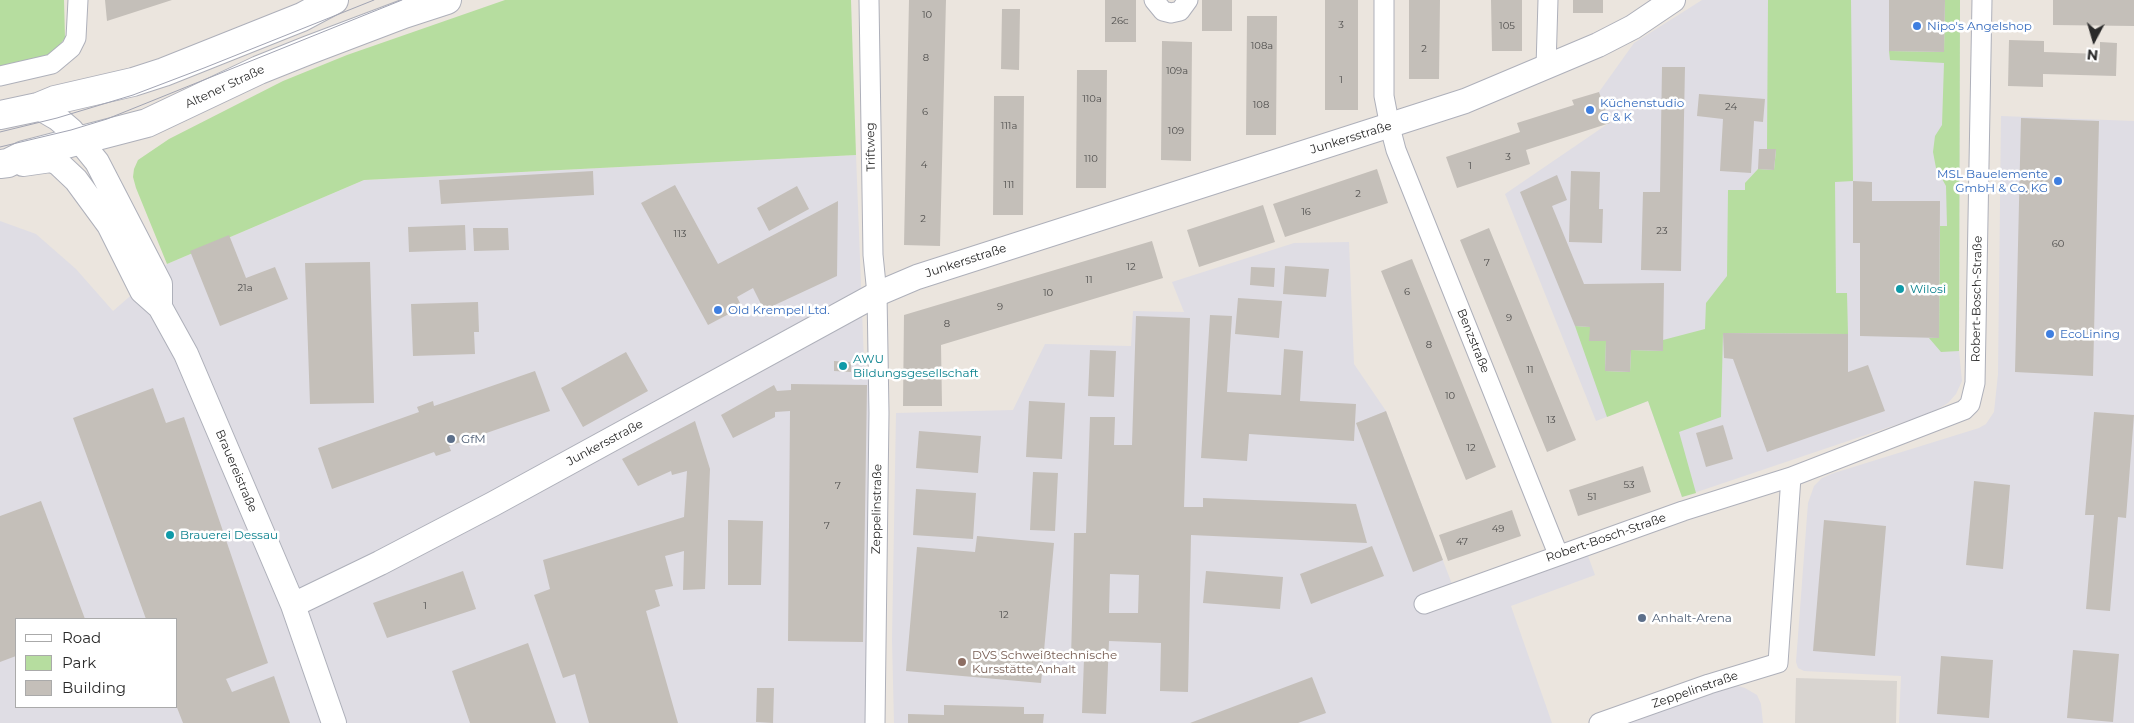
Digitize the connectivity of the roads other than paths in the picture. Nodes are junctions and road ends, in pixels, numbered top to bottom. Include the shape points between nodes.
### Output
1 (78, 0) edge
2 (334, 0) edge
3 (447, 0) edge
4 (869, 0) edge
5 (1154, 0) edge
6 (1188, 0) edge
7 (1384, 0) edge
8 (1548, 0) edge
9 (1673, 0) edge
10 (1982, 0) edge
11 (1546, 67) junction
12 (0, 76) edge
13 (38, 107) junction
14 (0, 115) edge
15 (1390, 127) junction
16 (81, 140) junction
17 (4, 164) edge
18 (877, 294) junction
19 (160, 307) junction
20 (1791, 477) junction
21 (1558, 554) junction
22 (1424, 604) dead end
23 (293, 605) junction
24 (334, 723) edge
25 (875, 723) edge
26 (1599, 723) edge

1 - 12 street via 76,38 71,48 52,64
2 - 13 main road via 302,17 164,72
3 - 16 main road, Altener Straße via 259,70 147,123
4 - 18 street, Triftweg via 873,255
5 - 6 street via 1163,11 1172,13 1180,11
7 - 15 street, Benzstraße via 1384,93
8 - 11 street
9 - 11 street, Junkersstraße via 1633,27
10 - 20 street, Robert-Bosch-Straße via 1976,383 1970,404 1964,410
11 - 15 street, Junkersstraße via 1465,101
13 - 14 main road
13 - 16 street, Brauereistraße via 58,118
15 - 18 street, Junkersstraße via 917,277
15 - 21 street, Benzstraße via 1396,150
16 - 17 main road, Altener Straße via 24,155
16 - 19 street, Brauereistraße via 104,175 160,284
17 - 19 street, Brauereistraße via 44,160 58,163 109,225 142,291
18 - 23 street, Junkersstraße via 493,504
18 - 25 street, Zeppelinstraße via 879,413
19 - 23 street, Brauereistraße via 186,354
20 - 21 street, Robert-Bosch-Straße via 1683,510
20 - 26 street, Zeppelinstraße via 1778,663
21 - 22 street, Robert-Bosch-Straße
23 - 24 street, Brauereistraße

